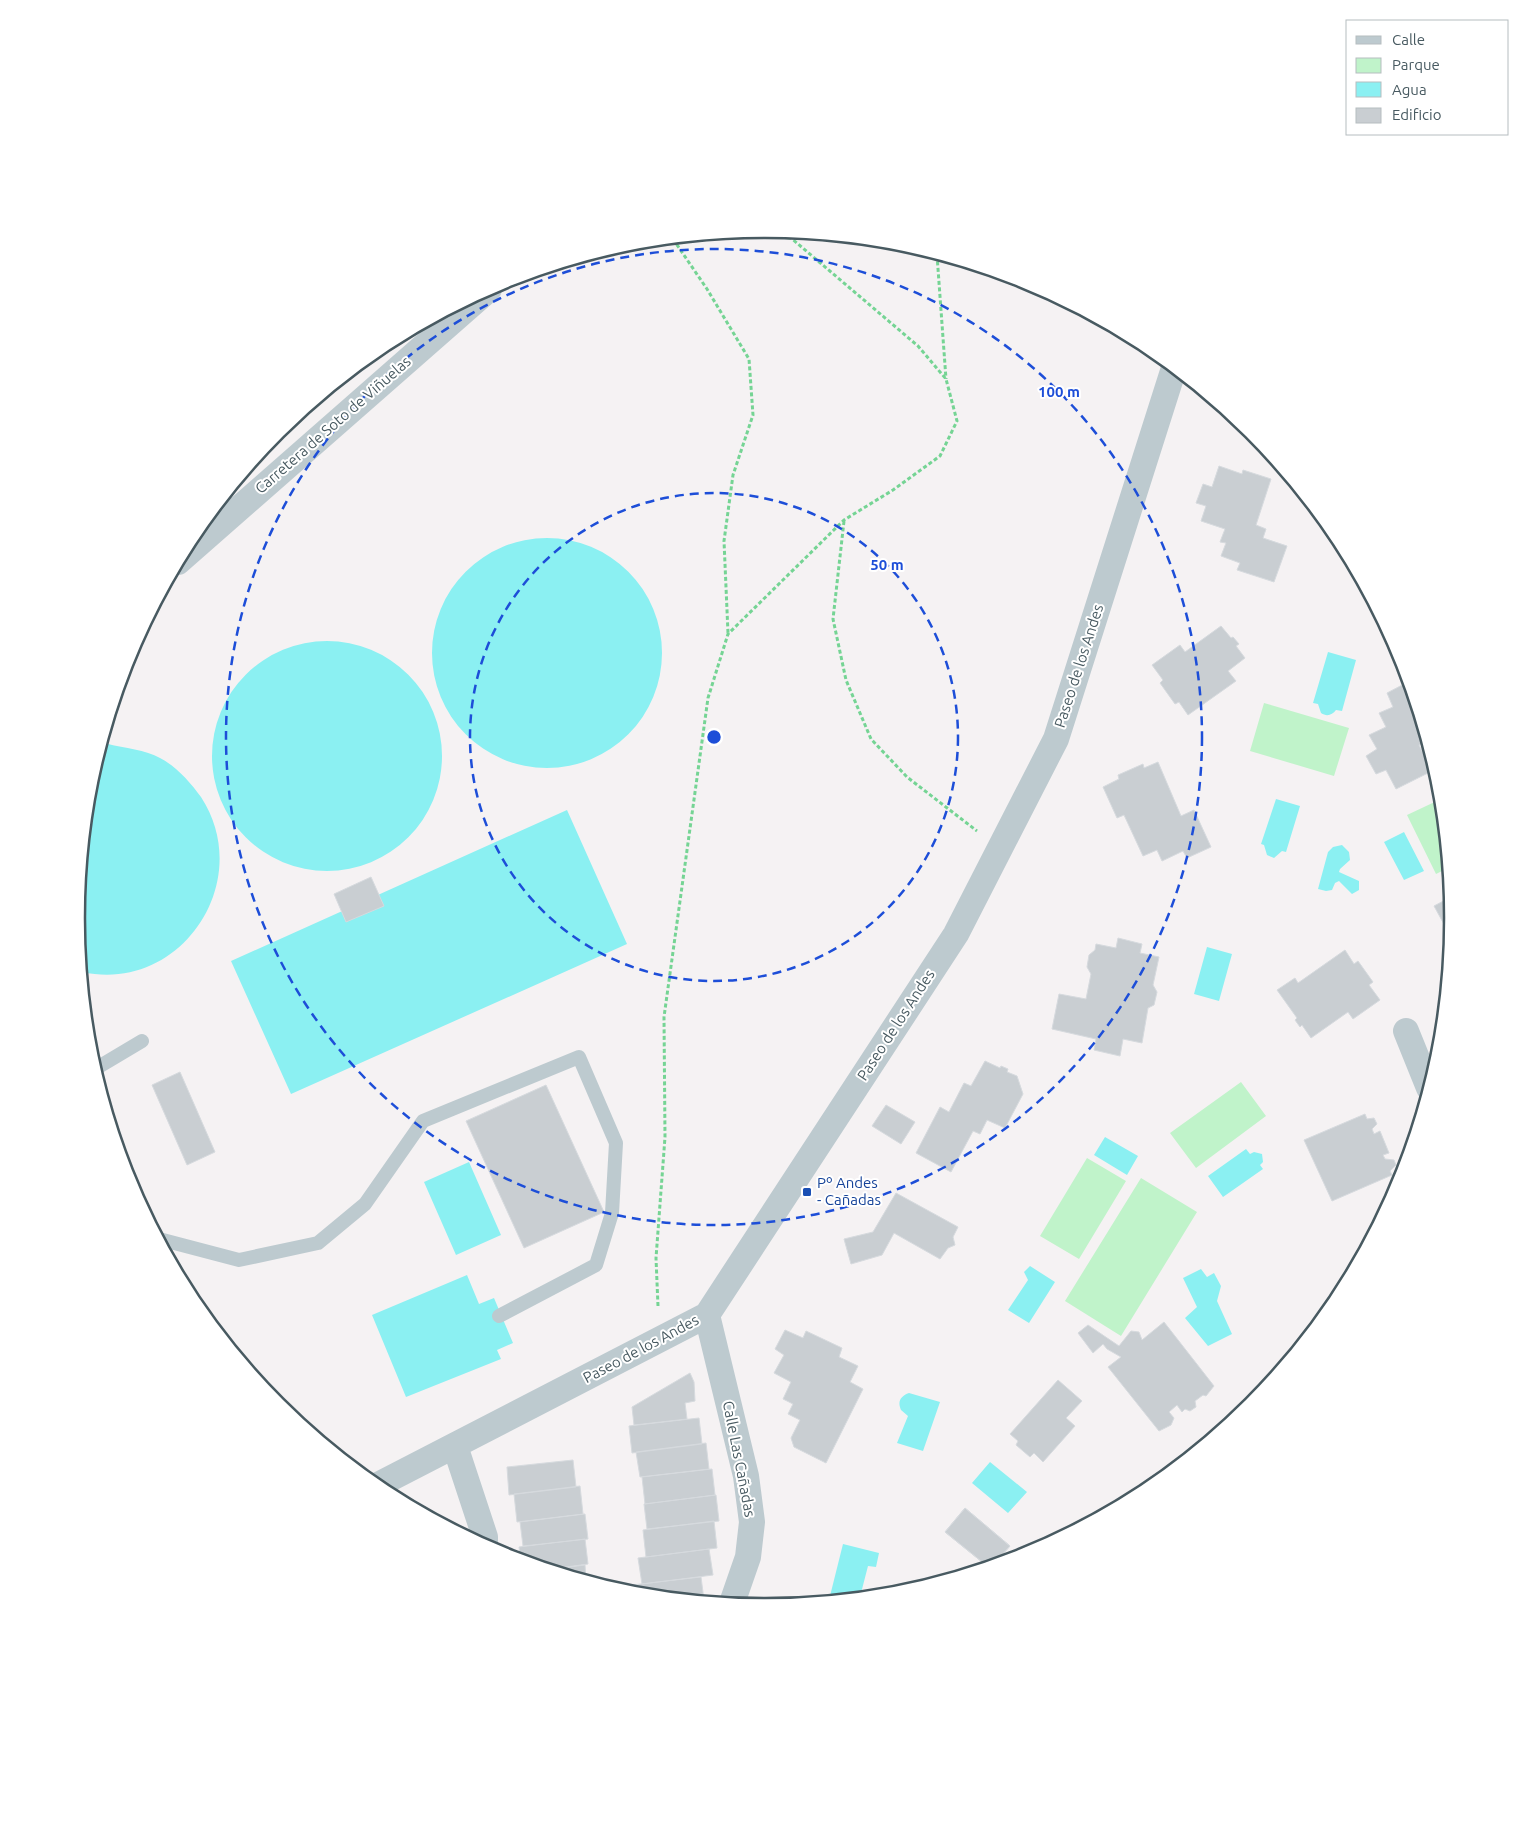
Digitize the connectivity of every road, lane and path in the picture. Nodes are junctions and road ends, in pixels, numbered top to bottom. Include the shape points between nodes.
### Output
1 (792, 239) edge
2 (676, 244) edge
3 (938, 261) edge
4 (467, 308) edge
5 (1172, 375) edge
6 (946, 379) junction
7 (844, 520) junction
8 (196, 546) edge
9 (728, 634) junction
10 (999, 847) junction
11 (1406, 1030) dead end
12 (142, 1040) dead end
13 (101, 1065) edge
14 (1425, 1078) edge
15 (167, 1241) edge
16 (707, 1315) junction
17 (498, 1316) dead end
18 (660, 1340) junction
19 (455, 1446) junction
20 (385, 1481) edge
21 (485, 1537) edge
22 (734, 1597) edge

1 - 6 path via 918,346
2 - 9 path via 749,359 753,415 733,475 724,541
3 - 6 path
4 - 8 street, Carretera de Soto de Viñuelas
5 - 10 street, Paseo de los Andes via 1056,739
6 - 7 path via 957,421 940,456
7 - 9 path
7 - 10 path via 833,619 846,680 871,739 907,777
9 - 18 path via 708,698 664,1017 666,1137 656,1258
10 - 16 street, Paseo de los Andes via 956,934
11 - 14 street
12 - 13 lane
15 - 17 lane via 239,1260 318,1243 365,1204 423,1122 579,1057 616,1143 612,1213 596,1265
16 - 18 street, Paseo de los Andes
16 - 22 street, Calle Las Cañadas via 746,1476 752,1522 748,1557
18 - 19 street, Paseo de los Andes
19 - 20 street, Paseo de los Andes
19 - 21 street

